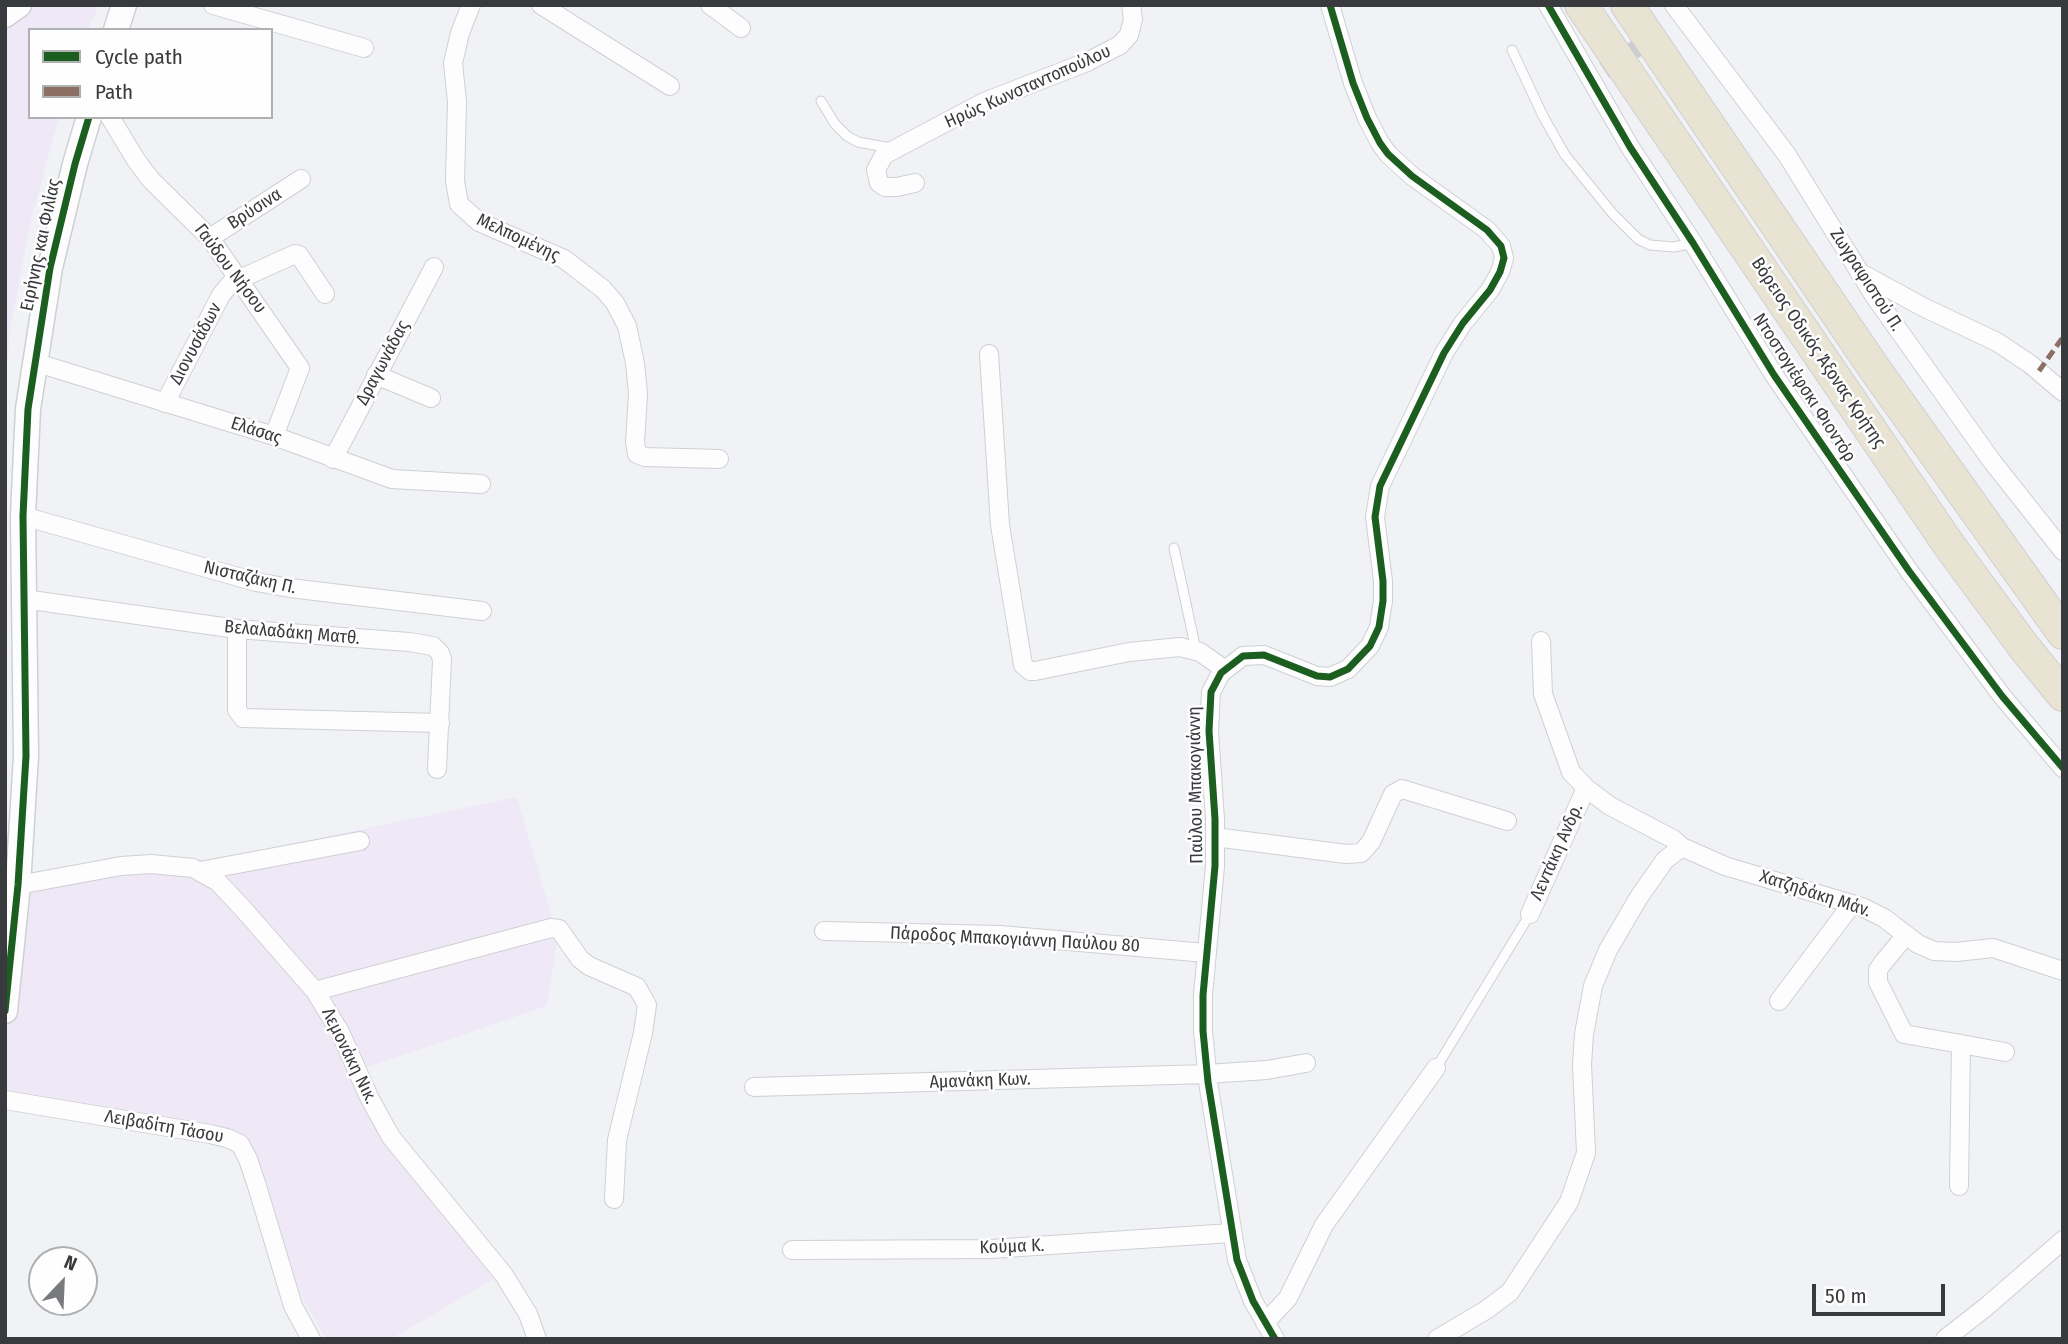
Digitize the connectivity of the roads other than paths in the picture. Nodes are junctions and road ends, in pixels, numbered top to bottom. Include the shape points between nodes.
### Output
1 (19, 5) edge
2 (124, 5) edge
3 (213, 5) edge
4 (471, 5) edge
5 (541, 5) edge
6 (710, 5) edge
7 (1131, 5) edge
8 (1330, 5) edge
9 (1548, 5) edge
10 (1581, 5) edge
11 (1627, 5) edge
12 (5, 15) edge
13 (1675, 17) edge
14 (117, 28) edge
15 (741, 28) dead end
16 (364, 48) dead end
17 (1512, 50) dead end
18 (670, 86) dead end
19 (821, 101) dead end
20 (88, 119) edge
21 (111, 119) edge
22 (896, 149) junction
23 (301, 179) dead end
24 (915, 183) dead end
25 (210, 238) junction
26 (1693, 243) junction
27 (433, 267) dead end
28 (1859, 272) junction
29 (239, 278) junction
30 (325, 294) dead end
31 (989, 354) dead end
32 (34, 362) junction
33 (376, 375) junction
34 (2063, 392) edge
35 (431, 398) dead end
36 (165, 403) junction
37 (274, 436) junction
38 (333, 459) junction
39 (719, 459) dead end
40 (481, 484) dead end
41 (23, 516) junction
42 (1174, 548) dead end
43 (2063, 551) edge
44 (24, 599) junction
45 (482, 611) dead end
46 (237, 629) junction
47 (2063, 632) edge
48 (1541, 642) dead end
49 (1196, 650) junction
50 (1224, 669) junction
51 (2063, 695) edge
52 (440, 723) junction
53 (2063, 768) edge
54 (437, 769) dead end
55 (1586, 789) junction
56 (1507, 821) dead end
57 (1215, 837) junction
58 (360, 841) dead end
59 (1682, 847) junction
60 (12, 858) edge
61 (200, 871) junction
62 (18, 885) junction
63 (1852, 904) junction
64 (1530, 914) joint
65 (824, 931) dead end
66 (1906, 935) junction
67 (1206, 953) junction
68 (8, 961) edge
69 (2063, 971) edge
70 (316, 991) junction
71 (1779, 1001) dead end
72 (5, 1011) edge
73 (1961, 1044) junction
74 (2005, 1052) dead end
75 (1306, 1063) dead end
76 (1436, 1068) joint
77 (1207, 1074) junction
78 (754, 1087) dead end
79 (5, 1100) edge
80 (1959, 1186) dead end
81 (614, 1199) dead end
82 (1231, 1233) junction
83 (2063, 1240) edge
84 (792, 1250) dead end
85 (1265, 1323) junction
86 (311, 1339) edge
87 (537, 1339) edge
88 (1275, 1339) edge
89 (1437, 1339) edge
90 (1945, 1339) edge

1 - 12 street
2 - 14 street
3 - 16 street
4 - 39 street, Μελπομένης via 453,63 459,205 479,222 564,258 615,303 627,326 635,363 637,454
5 - 18 street
6 - 15 street
7 - 22 street, Ηρώς Κωνσταντοπούλου via 1129,35 1120,45 984,102
8 - 50 street via 1353,83 1380,143 1412,176 1487,230 1501,246 1504,258 1490,290 1444,353 1380,486 1375,517 1383,601 1370,646 1348,669 1330,677 1258,654 1243,656
9 - 26 street, Ντοστογιέφσκι Φιοντόρ via 1597,74 1630,147
10 - 51 highway, Βόρειος Οδικός Άξονας Κρήτης via 1949,545
11 - 47 highway via 1874,368
13 - 28 street, Ζωγραφιστού Π. via 1787,155
17 - 26 lane via 1565,155 1613,214 1650,245
19 - 22 lane via 847,136
20 - 32 street, Ειρήνης και Φιλίας via 58,228
21 - 25 street, Γαύδου Νήσου via 151,180
22 - 24 street, Ηρώς Κωνσταντοπούλου via 879,162 876,178 885,187
23 - 25 street, Βρύσινα
25 - 29 street, Γαύδου Νήσου
26 - 53 street, Ντοστογιέφσκι Φιοντόρ via 1774,375 1909,571 2002,696
27 - 33 street, Δραγωνάδας
28 - 34 street via 2016,353
28 - 43 street, Ζωγραφιστού Π. via 1991,460
29 - 30 street, Διονυσάδων via 295,254
29 - 36 street, Διονυσάδων via 221,295
29 - 37 street, Γαύδου Νήσου via 300,368
31 - 49 street via 1000,525 1023,664 1035,671 1129,652 1173,647
32 - 36 street, Ελάσας
32 - 41 street, Ειρήνης και Φιλίας
33 - 35 street
33 - 38 street, Δραγωνάδας
36 - 37 street, Ελάσας
37 - 38 street, Ελάσας
38 - 40 street, Ελάσας via 392,479
41 - 44 street, Ειρήνης και Φιλίας
41 - 45 street, Νισταζάκη Π. via 256,582
42 - 49 lane
44 - 46 street, Βελαλαδάκη Ματθ.
44 - 60 street, Ειρήνης και Φιλίας via 27,733
46 - 52 street, Βελαλαδάκη Ματθ. via 433,646 442,660
46 - 52 street via 237,710 243,718
48 - 55 street via 1546,701 1567,764
49 - 50 street
50 - 57 street, Παύλου Μπακογιάννη via 1215,681 1209,705
52 - 54 street, Βελαλαδάκη Ματθ.
55 - 59 street, Λεντάκη Ανδρ.
55 - 64 street, Λεντάκη Ανδρ.
56 - 57 street via 1402,789 1393,794 1371,842 1361,853
57 - 67 street, Παύλου Μπακογιάννη
58 - 61 street
59 - 63 street, Χατζηδάκη Μάν. via 1725,866
59 - 89 street via 1665,860 1639,897 1593,986 1584,1034 1586,1153 1569,1202 1510,1292
60 - 62 street, Ειρήνης και Φιλίας
61 - 62 street, Λεμονάκη Νικ. via 171,864 136,864
61 - 70 street, Λεμονάκη Νικ. via 228,891
62 - 68 street, Ειρήνης και Φιλίας
63 - 66 street, Χατζηδάκη Μάν. via 1884,918
63 - 71 street
64 - 76 lane, Λεντάκη Ανδρ.
65 - 67 street, Πάροδος Μπακογιάννη Παύλου 80 via 988,935
66 - 69 street, Χατζηδάκη Μάν. via 1934,951 1993,948
66 - 73 street via 1877,976 1901,1032
67 - 77 street, Παύλου Μπακογιάννη via 1203,1017
68 - 72 street, Ειρήνης και Φιλίας
70 - 81 street via 559,929 580,959 637,987 647,1005 617,1140
70 - 87 street, Λεμονάκη Νικ. via 391,1137 503,1275 528,1314
73 - 74 street
73 - 80 street
75 - 77 street, Αμανάκη Κων.
76 - 85 street, Λεντάκη Ανδρ. via 1324,1225 1291,1292
77 - 78 street, Αμανάκη Κων.
77 - 82 street, Παύλου Μπακογιάννη
79 - 86 street, Λειβαδίτη Τάσου via 210,1134 240,1144 293,1307
82 - 84 street, Κούμα Κ. via 991,1249
82 - 85 street, Παύλου Μπακογιάννη via 1240,1270
83 - 90 street
85 - 88 street, Παύλου Μπακογιάννη

